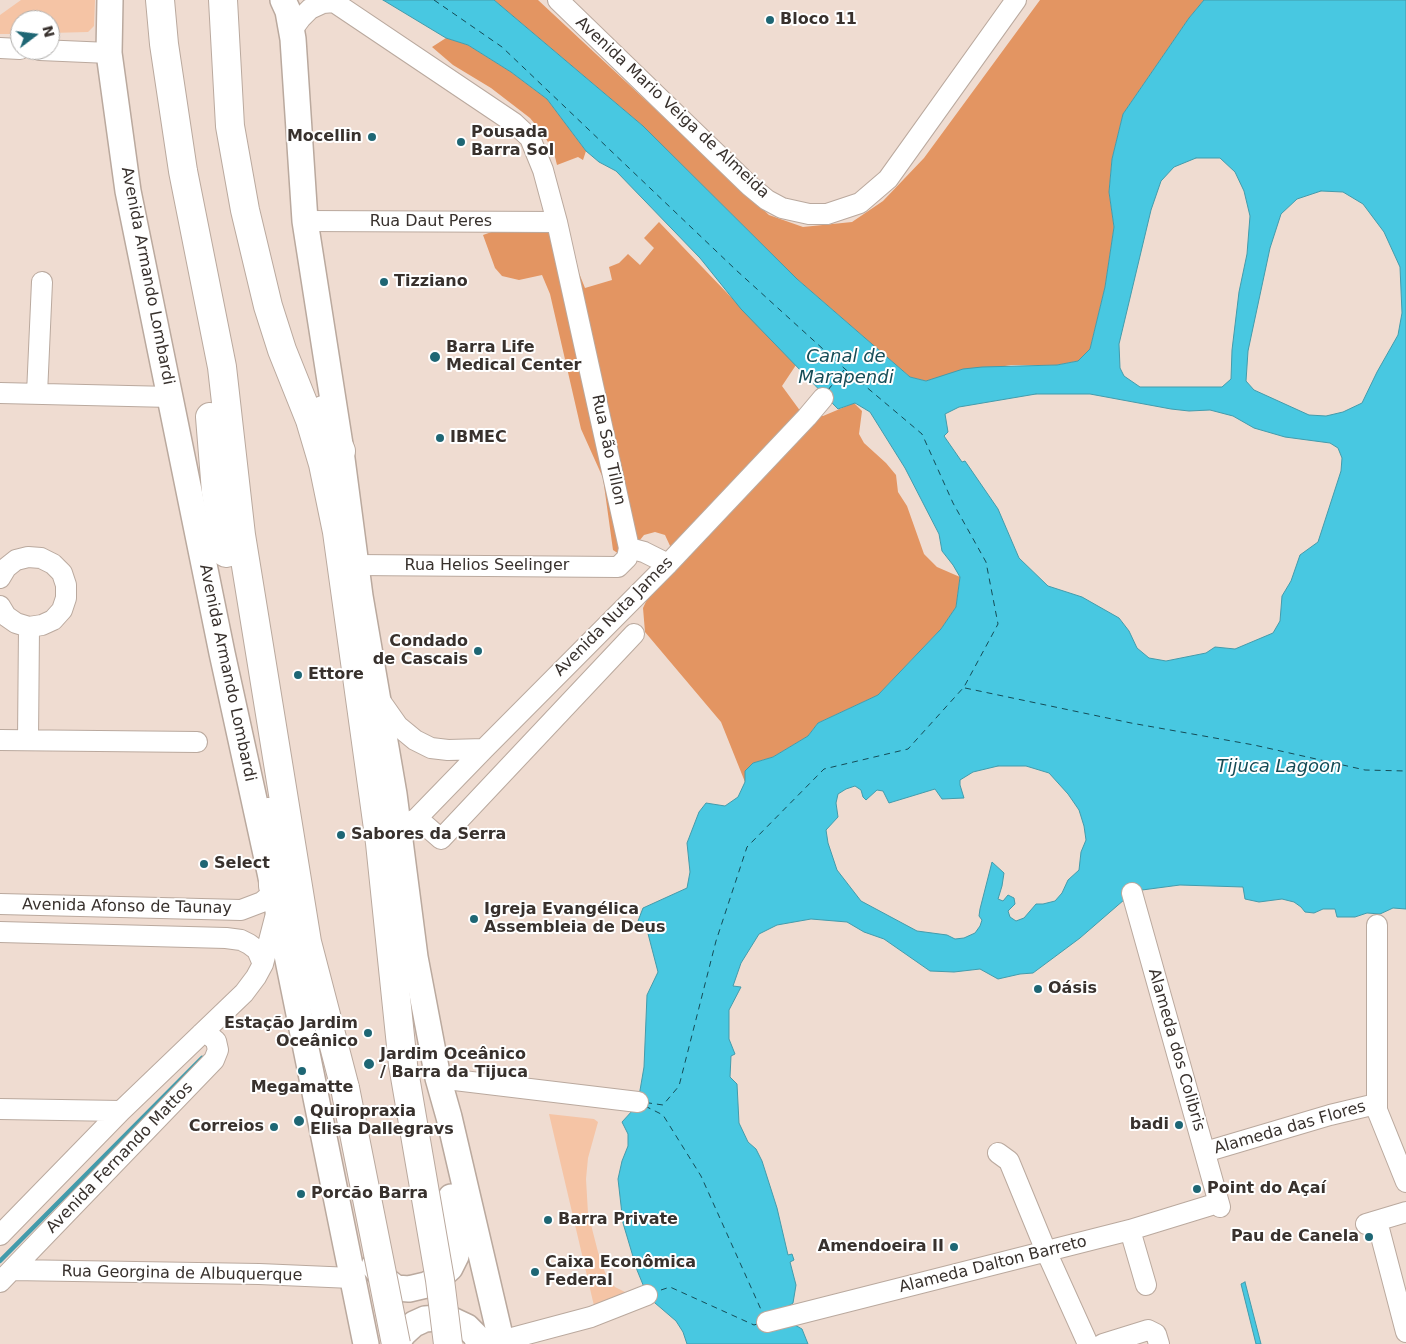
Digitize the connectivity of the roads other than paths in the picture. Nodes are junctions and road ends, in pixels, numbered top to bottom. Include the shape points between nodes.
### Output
1 (110, 0) edge
2 (160, 0) edge
3 (283, 0) edge
4 (558, 0) edge
5 (1016, 0) edge
6 (333, 1) edge
7 (223, 3) edge
8 (292, 30) junction
9 (60, 51) edge
10 (109, 53) junction
11 (305, 221) junction
12 (558, 222) junction
13 (255, 255) junction
14 (204, 278) junction
15 (42, 282) dead end
16 (0, 393) edge
17 (37, 394) junction
18 (171, 398) junction
19 (823, 398) dead end
20 (341, 451) junction
21 (629, 548) junction
22 (668, 564) junction
23 (355, 565) junction
24 (618, 567) junction
25 (0, 578) edge
26 (0, 606) edge
27 (623, 609) junction
28 (29, 627) junction
29 (634, 634) dead end
30 (351, 635) junction
31 (379, 699) junction
32 (0, 740) edge
33 (28, 740) junction
34 (197, 742) dead end
35 (484, 749) junction
36 (408, 824) junction
37 (1132, 893) dead end
38 (275, 897) junction
39 (0, 904) edge
40 (1377, 925) dead end
41 (0, 932) edge
42 (415, 958) junction
43 (263, 964) junction
44 (294, 993) junction
45 (202, 1033) junction
46 (438, 1078) junction
47 (638, 1102) dead end
48 (1376, 1104) junction
49 (0, 1109) edge
50 (121, 1111) junction
51 (1205, 1152) junction
52 (998, 1153) dead end
53 (1406, 1182) edge
54 (1219, 1205) joint
55 (1406, 1212) edge
56 (1130, 1230) junction
57 (0, 1235) edge
58 (1046, 1251) junction
59 (6, 1276) edge
60 (352, 1278) junction
61 (1146, 1285) dead end
62 (647, 1296) dead end
63 (767, 1322) dead end
64 (1406, 1332) edge
65 (494, 1343) edge
66 (366, 1344) edge
67 (397, 1344) edge
68 (448, 1344) edge
69 (1088, 1344) edge
70 (1103, 1344) edge
71 (1159, 1344) edge

1 - 10 main road, Avenida Armando Lombardi
2 - 14 highway, Avenida Armando Lombardi via 183,172
3 - 8 main road
4 - 5 street, Avenida Mario Veiga de Almeida via 767,200 782,208 827,214 860,203 888,179
6 - 8 street via 310,9
6 - 12 street, Rua São Tillon via 514,122 530,138
7 - 13 highway via 230,126
8 - 11 main road
9 - 10 street
10 - 18 main road, Avenida Armando Lombardi via 128,191
11 - 12 street, Rua Daut Peres
11 - 20 main road
12 - 21 street, Rua São Tillon
13 - 20 highway
13 - 30 highway via 282,350 324,464
14 - 38 highway via 206,367 216,492 268,810
14 - 67 highway, Avenida Armando Lombardi, bridge via 222,367 241,535 311,961 345,1088
15 - 17 street
16 - 17 street
17 - 18 street
18 - 38 main road, Avenida Armando Lombardi
19 - 22 street, Avenida Nuta James
20 - 23 main road
21 - 22 street
21 - 24 street
22 - 27 street, Avenida Nuta James
23 - 24 street, Rua Helios Seelinger
23 - 31 main road
24 - 27 street via 627,594
25 - 28 street via 16,560 28,557 41,558 62,573 66,598 62,610 42,626
26 - 28 street via 6,616
27 - 35 street, Avenida Nuta James
28 - 33 street
29 - 36 street via 441,839
30 - 31 highway
30 - 68 highway, bridge via 380,843 403,1065
31 - 35 street via 398,726 431,748
31 - 36 main road
32 - 33 street
33 - 34 street
35 - 36 street, Avenida Nuta James
36 - 42 main road
37 - 51 street, Alameda dos Colibris
38 - 39 street, Avenida Afonso de Taunay via 269,896 241,910
38 - 43 street, Avenida Fernando Mattos
38 - 44 main road, Avenida Armando Lombardi
40 - 48 street
41 - 43 street, Avenida Afonso de Taunay via 226,938 249,944 257,950
42 - 44 main road via 415,1006 425,1076 459,1240 450,1268 426,1285 396,1288 382,1278 369,1260 332,1108
42 - 46 main road
43 - 45 street, Avenida Fernando Mattos via 244,994
44 - 60 main road, Avenida Armando Lombardi
45 - 50 street, Avenida Fernando Mattos
45 - 59 street, Avenida Fernando Mattos via 216,1041 218,1050 214,1060
46 - 47 street
46 - 65 main road via 449,1116
48 - 51 street, Alameda das Flores
48 - 53 street
49 - 50 street
50 - 57 street, Avenida Fernando Mattos
51 - 54 street, Alameda dos Colibris
52 - 58 street via 1009,1161
54 - 56 street, Alameda Dalton Barreto
55 - 64 street via 1372,1223
56 - 58 street, Alameda Dalton Barreto
56 - 61 street
58 - 63 street, Alameda Dalton Barreto
58 - 69 street
59 - 60 street, Rua Georgina de Albuquerque via 259,1274
60 - 66 main road, Avenida Armando Lombardi
62 - 65 street via 591,1317
65 - 67 main road via 450,1319 438,1318 414,1324
70 - 71 street via 1148,1330 1156,1334

